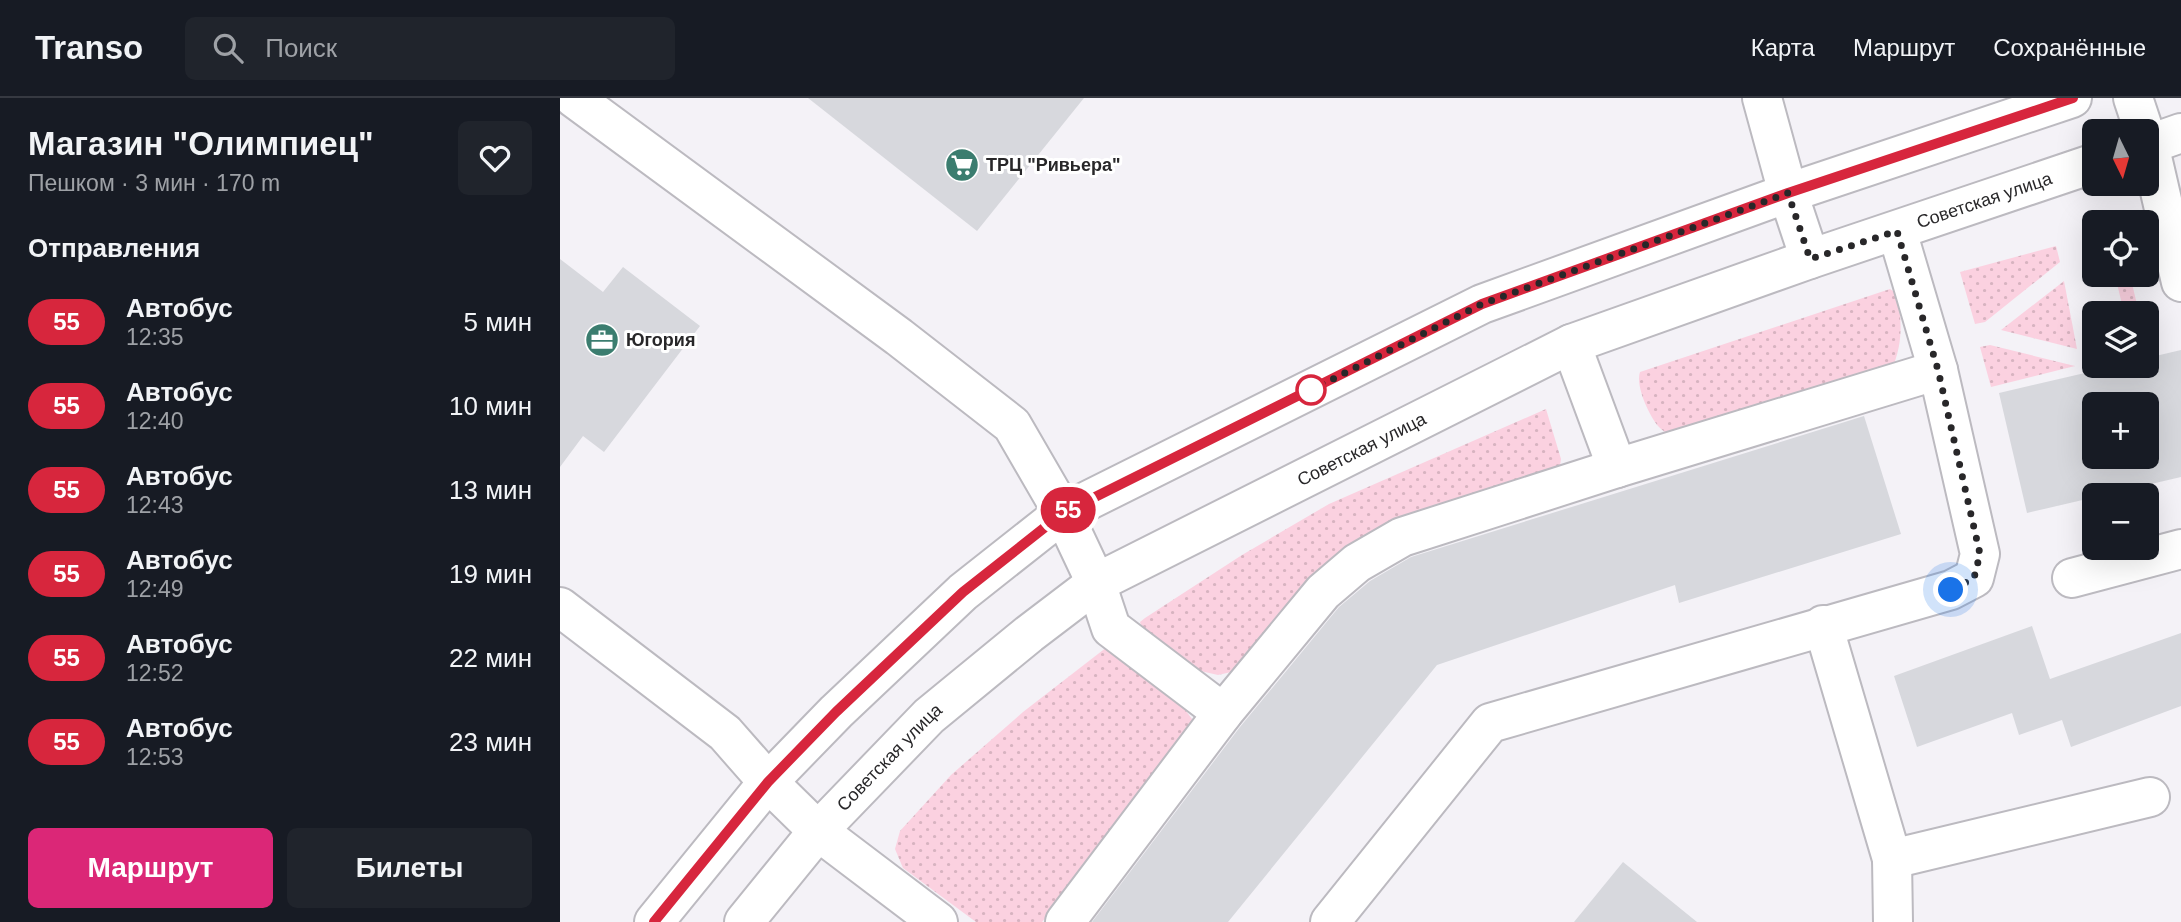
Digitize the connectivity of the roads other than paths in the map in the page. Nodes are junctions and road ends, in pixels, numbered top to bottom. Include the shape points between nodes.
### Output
1 (574, 98) edge
2 (1762, 98) edge
3 (2072, 98) edge
4 (2133, 98) edge
5 (2144, 119) edge
6 (2082, 167) edge
7 (2160, 171) edge
8 (1788, 193) junction
9 (1897, 231) junction
10 (1810, 259) junction
11 (2181, 282) edge
12 (1571, 344) junction
13 (1938, 370) junction
14 (1617, 468) junction
15 (1063, 513) junction
16 (2181, 549) edge
17 (2072, 578) dead end
18 (1096, 583) junction
19 (560, 607) edge
20 (1823, 625) junction
21 (1223, 713) junction
22 (768, 782) junction
23 (2150, 797) dead end
24 (818, 831) junction
25 (1892, 859) junction
26 (654, 922) edge
27 (744, 922) edge
28 (938, 922) edge
29 (1065, 922) edge
30 (1330, 922) edge
31 (1893, 922) edge

1 - 15 main road via 1012,425
2 - 8 main road
3 - 8 main road
4 - 5 main road
6 - 9 main road, Советская улица
7 - 11 main road
8 - 10 main road
8 - 15 main road via 1482,304
9 - 10 main road, Советская улица
9 - 13 main road
10 - 12 main road, Советская улица
12 - 14 main road
12 - 18 main road, Советская улица
13 - 14 main road
13 - 20 main road via 1980,554 1974,578 1951,590
14 - 21 main road via 1402,537 1357,562 1323,593
15 - 18 main road
15 - 22 main road via 963,592
16 - 17 main road
18 - 21 main road via 1111,628
18 - 24 main road, Советская улица via 929,716
19 - 22 main road via 725,733
20 - 25 main road
20 - 30 main road via 1490,723
21 - 29 main road
22 - 24 main road
22 - 26 main road
23 - 25 main road
24 - 27 main road, Советская улица
24 - 28 main road
25 - 31 main road

